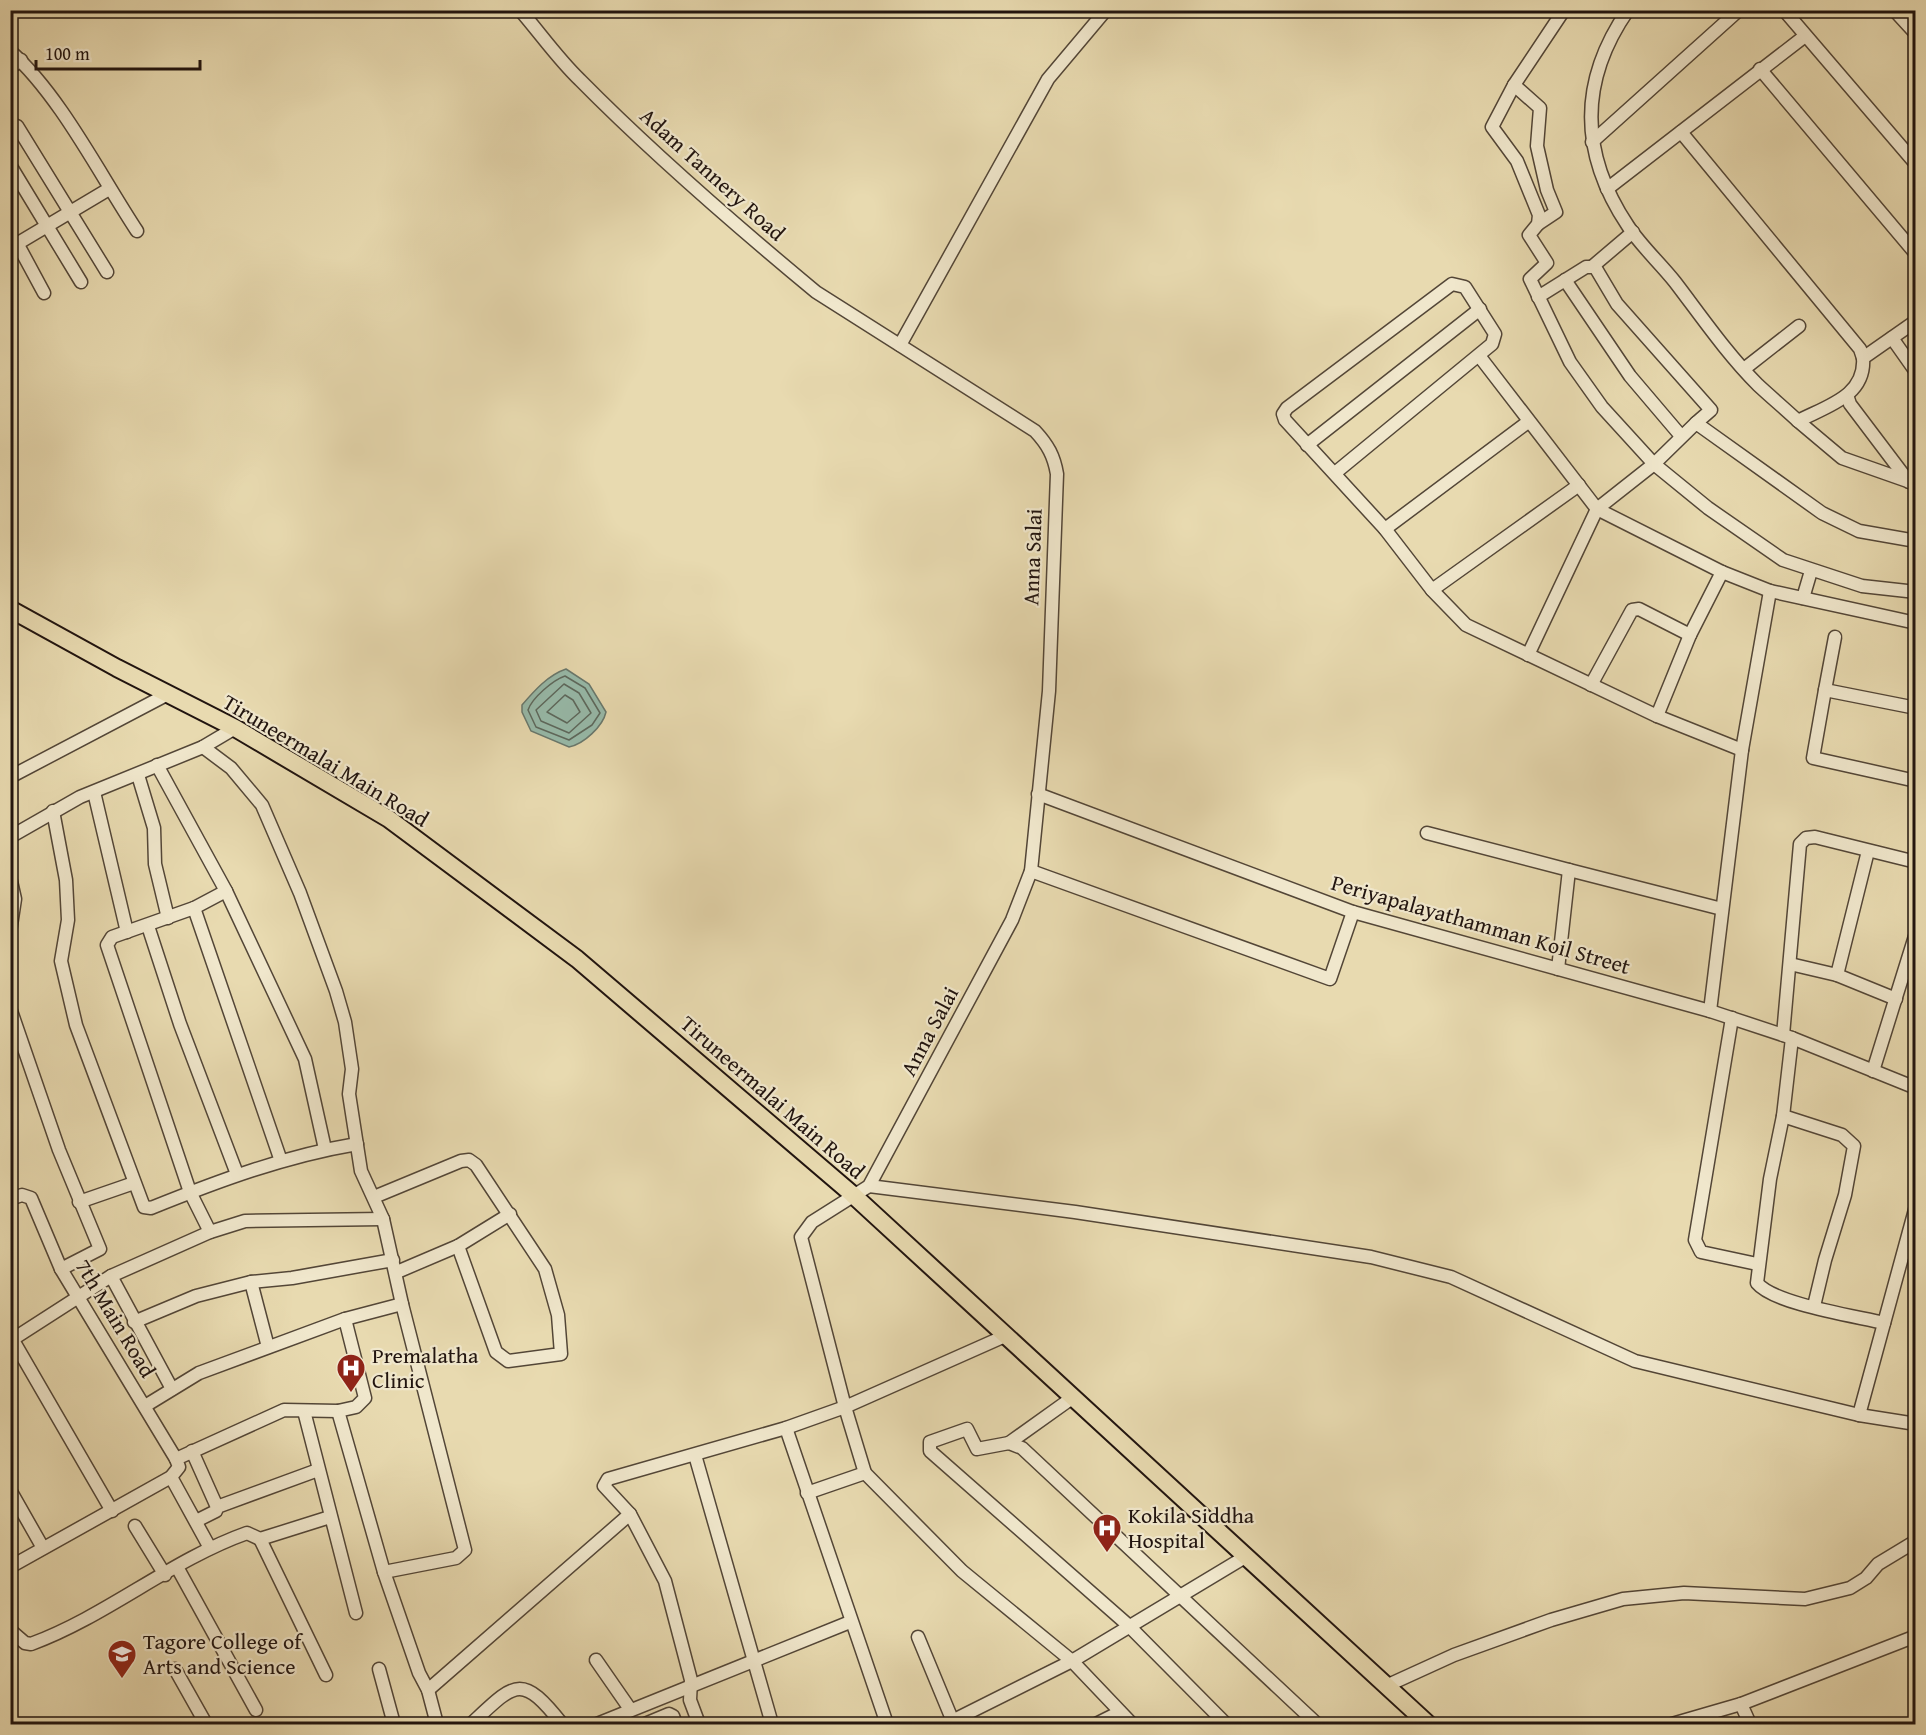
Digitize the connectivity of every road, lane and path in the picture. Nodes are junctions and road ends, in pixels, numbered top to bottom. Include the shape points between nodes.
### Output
1 (520, 10) edge
2 (1106, 10) edge
3 (1564, 10) edge
4 (1628, 10) edge
5 (1739, 10) edge
6 (1784, 10) edge
7 (1894, 10) edge
8 (1916, 34) edge
9 (1805, 36) junction
10 (10, 51) edge
11 (16, 64) edge
12 (1760, 69) junction
13 (1514, 85) junction
14 (17, 126) dead end
15 (1681, 132) junction
16 (1592, 142) junction
17 (1916, 164) edge
18 (10, 165) edge
19 (109, 189) junction
20 (1606, 189) junction
21 (71, 211) junction
22 (1538, 224) junction
23 (48, 225) junction
24 (137, 231) dead end
25 (1633, 232) junction
26 (14, 246) edge
27 (1916, 254) edge
28 (1593, 266) junction
29 (107, 272) dead end
30 (1565, 280) junction
31 (81, 282) dead end
32 (44, 293) dead end
33 (1538, 297) junction
34 (1480, 309) junction
35 (1916, 321) edge
36 (1799, 326) dead end
37 (1892, 338) junction
38 (900, 345) junction
39 (1480, 357) junction
40 (1863, 358) junction
41 (1744, 369) junction
42 (1916, 372) edge
43 (1847, 396) junction
44 (1798, 421) junction
45 (1528, 422) junction
46 (1696, 423) junction
47 (1681, 436) junction
48 (1307, 445) junction
49 (1654, 464) junction
50 (1335, 473) junction
51 (1912, 483) edge
52 (1579, 484) junction
53 (1597, 509) junction
54 (1385, 529) junction
55 (1916, 541) edge
56 (1811, 571) junction
57 (1722, 572) junction
58 (1432, 590) junction
59 (1770, 591) junction
60 (1916, 592) edge
61 (1803, 598) junction
62 (10, 609) edge
63 (1916, 623) edge
64 (1690, 635) junction
65 (1835, 637) dead end
66 (1528, 655) junction
67 (1591, 685) junction
68 (1825, 690) junction
69 (168, 694) junction
70 (1916, 708) edge
71 (1657, 716) junction
72 (235, 728) junction
73 (202, 747) junction
74 (1742, 750) junction
75 (157, 765) junction
76 (138, 775) junction
77 (10, 777) edge
78 (1916, 781) edge
79 (94, 792) junction
80 (1038, 794) junction
81 (53, 811) junction
82 (1427, 833) dead end
83 (10, 837) edge
84 (1868, 851) junction
85 (1916, 862) edge
86 (1031, 870) junction
87 (1569, 870) junction
88 (10, 877) edge
89 (226, 891) junction
90 (194, 908) junction
91 (1722, 909) junction
92 (1353, 912) junction
93 (168, 918) junction
94 (148, 926) junction
95 (10, 932) edge
96 (127, 932) junction
97 (1916, 933) edge
98 (1790, 964) junction
99 (1558, 969) junction
100 (1837, 975) junction
101 (1896, 999) junction
102 (10, 1008) edge
103 (1710, 1011) junction
104 (1732, 1018) junction
105 (1787, 1036) junction
106 (1873, 1071) junction
107 (1916, 1088) edge
108 (1783, 1116) junction
109 (357, 1144) junction
110 (325, 1149) junction
111 (281, 1161) junction
112 (237, 1174) junction
113 (134, 1183) junction
114 (869, 1186) junction
115 (190, 1192) junction
116 (852, 1194) junction
117 (374, 1197) junction
118 (10, 1199) edge
119 (79, 1202) junction
120 (1916, 1206) edge
121 (510, 1214) junction
122 (383, 1219) junction
123 (210, 1232) junction
124 (458, 1245) junction
125 (393, 1260) junction
126 (1757, 1264) junction
127 (60, 1269) junction
128 (397, 1272) junction
129 (111, 1276) junction
130 (251, 1282) junction
131 (78, 1298) junction
132 (402, 1304) junction
133 (1814, 1306) junction
134 (345, 1319) junction
135 (134, 1322) junction
136 (1884, 1323) junction
137 (1005, 1336) junction
138 (11, 1338) edge
139 (268, 1347) junction
140 (172, 1389) junction
141 (1072, 1398) junction
142 (145, 1406) junction
143 (845, 1407) junction
144 (304, 1411) junction
145 (338, 1411) junction
146 (1859, 1415) junction
147 (1916, 1424) edge
148 (786, 1428) junction
149 (1009, 1443) junction
150 (192, 1451) junction
151 (695, 1455) junction
152 (176, 1460) junction
153 (318, 1470) junction
154 (865, 1473) junction
155 (171, 1477) junction
156 (10, 1490) edge
157 (807, 1493) junction
158 (217, 1506) junction
159 (112, 1511) junction
160 (630, 1514) junction
161 (330, 1517) junction
162 (196, 1521) junction
163 (135, 1526) dead end
164 (260, 1539) junction
165 (1916, 1541) edge
166 (43, 1548) junction
167 (210, 1548) junction
168 (1245, 1557) junction
169 (10, 1567) edge
170 (177, 1567) junction
171 (384, 1572) junction
172 (165, 1575) junction
173 (1179, 1596) junction
174 (356, 1614) dead end
175 (850, 1622) junction
176 (1128, 1625) junction
177 (10, 1630) edge
178 (1916, 1636) edge
179 (918, 1637) dead end
180 (596, 1660) dead end
181 (1072, 1661) junction
182 (752, 1662) junction
183 (175, 1669) dead end
184 (380, 1669) dead end
185 (326, 1675) dead end
186 (690, 1686) junction
187 (1386, 1686) junction
188 (428, 1690) junction
189 (1741, 1704) junction
190 (630, 1709) junction
191 (256, 1710) dead end
192 (1120, 1712) junction
193 (951, 1723) edge
194 (206, 1725) edge
195 (394, 1725) edge
196 (437, 1725) edge
197 (471, 1725) edge
198 (562, 1725) edge
199 (597, 1725) edge
200 (645, 1725) edge
201 (676, 1725) edge
202 (699, 1725) edge
203 (772, 1725) edge
204 (886, 1725) edge
205 (1096, 1725) edge
206 (1132, 1725) edge
207 (1226, 1725) edge
208 (1317, 1725) edge
209 (1428, 1725) edge
210 (1672, 1725) edge
211 (1750, 1725) edge

1 - 38 street, Adam Tannery Road via 578,79 698,192 816,292
2 - 38 street via 1048,79
3 - 13 street
4 - 16 street via 1608,44 1593,84 1589,108
5 - 16 street
6 - 9 street
7 - 8 street
9 - 12 street
9 - 17 street
10 - 11 street
11 - 19 street via 64,117
12 - 15 street
12 - 27 street
13 - 22 street via 1492,128 1517,161 1539,215
13 - 22 street via 1540,108 1537,146 1556,212
14 - 21 street
15 - 20 street
15 - 40 street via 1860,349
16 - 20 street
18 - 23 street
19 - 21 street
19 - 24 street
20 - 25 street
21 - 23 street
21 - 29 street
22 - 33 street via 1529,235 1547,263 1531,277
23 - 26 street
23 - 31 street
25 - 28 street
25 - 41 street
26 - 32 street
28 - 30 street
28 - 46 street via 1617,304 1715,406
30 - 33 street
30 - 47 street via 1630,376
33 - 49 street via 1570,362 1602,407
34 - 39 street via 1496,338
34 - 48 street
34 - 48 street via 1465,287 1452,284 1287,408 1283,417
35 - 37 street
36 - 41 street
37 - 40 street
37 - 42 street
38 - 80 street, Anna Salai via 1035,431 1054,457 1049,691
39 - 45 street
39 - 50 street
40 - 43 street via 1862,379
41 - 44 street
43 - 44 street
43 - 51 street
44 - 51 street via 1842,458
45 - 52 street
45 - 54 street
46 - 47 street
46 - 55 street via 1822,513 1859,531
47 - 49 street
48 - 50 street
49 - 53 street
49 - 56 street via 1774,555
50 - 54 street
52 - 53 street
52 - 58 street
53 - 57 street
53 - 66 street
54 - 58 street
56 - 60 street via 1862,586
56 - 61 street
57 - 59 street
57 - 64 street
58 - 66 street via 1466,625
59 - 61 street
59 - 74 street
61 - 63 street
62 - 69 main road, Tiruneermalai Main Road
64 - 67 street via 1639,609 1632,610
64 - 71 street
65 - 68 street
66 - 67 street
67 - 71 street
68 - 70 street
68 - 78 street via 1813,758
69 - 72 main road, Tiruneermalai Main Road
69 - 77 street
71 - 74 street
72 - 73 street
72 - 116 main road, Tiruneermalai Main Road via 389,819 577,959
73 - 75 street
73 - 109 street via 231,768 262,805 300,893 345,1022 352,1069 349,1094
74 - 91 street
75 - 76 street
75 - 89 street
76 - 79 street
76 - 93 street via 154,828 155,864
79 - 81 street
79 - 96 street
80 - 86 street, Anna Salai
80 - 92 street, Periyapalayathamman Koil Street
81 - 83 street
81 - 113 street via 66,880 68,920 61,961 76,1025
82 - 87 street
84 - 85 street
84 - 98 street via 1815,837 1800,844
84 - 100 street
86 - 92 street via 1330,979
86 - 114 street, Anna Salai via 1006,931
87 - 91 street
87 - 99 street
88 - 95 street via 15,899
89 - 90 street
89 - 110 street via 305,1059
90 - 93 street
90 - 111 street
91 - 103 street
92 - 99 street, Periyapalayathamman Koil Street
93 - 94 street
94 - 96 street
94 - 112 street
96 - 115 street via 112,937 107,945
97 - 101 street
98 - 100 street
98 - 105 street
99 - 103 street, Periyapalayathamman Koil Street
100 - 101 street
101 - 106 street
102 - 119 street
103 - 104 street, Periyapalayathamman Koil Street
104 - 105 street, Periyapalayathamman Koil Street
104 - 126 street via 1695,1240 1701,1252
105 - 106 street, Periyapalayathamman Koil Street
105 - 108 street
106 - 107 street, Periyapalayathamman Koil Street
108 - 126 street
108 - 133 street via 1842,1135 1854,1146 1845,1195
109 - 110 street
109 - 117 street via 361,1171
110 - 111 street
111 - 112 street
112 - 115 street
113 - 115 street via 144,1207 151,1208
113 - 119 street
114 - 116 street
114 - 146 street via 1075,1212 1371,1257 1451,1277 1635,1361
115 - 123 street
116 - 137 main road, Tiruneermalai Main Road
116 - 143 street via 812,1222 801,1237
117 - 121 street via 469,1160 476,1164
117 - 122 street
118 - 127 street, 7th Main Road via 27,1195 31,1198
119 - 127 street via 100,1250
120 - 136 street
121 - 124 street
121 - 124 street via 552,1287 561,1354 508,1361 501,1358
122 - 123 street via 245,1221
122 - 125 street
123 - 129 street
124 - 128 street
125 - 128 street
125 - 130 street
126 - 133 street via 1756,1283 1762,1290
127 - 131 street, 7th Main Road
128 - 132 street
129 - 131 street
129 - 135 street
130 - 135 street via 196,1296
130 - 139 street
131 - 138 street
131 - 142 street, 7th Main Road
132 - 134 street
132 - 171 street via 465,1550 456,1558
133 - 136 street
134 - 139 street
134 - 145 street via 365,1398 357,1407
135 - 140 street
136 - 146 street
137 - 141 main road, Tiruneermalai Main Road
137 - 143 street
138 - 159 street
139 - 140 street via 199,1373
140 - 142 street
141 - 149 street
141 - 168 main road, Tiruneermalai Main Road
142 - 152 street, 7th Main Road
143 - 148 street
143 - 154 street
144 - 145 street
144 - 150 street via 284,1410
144 - 153 street
145 - 171 street
146 - 147 street
148 - 151 street
148 - 157 street
149 - 173 street via 1022,1448
149 - 176 street via 977,1449 967,1429 933,1440 928,1446
150 - 152 street
150 - 158 street
151 - 160 street via 608,1479 604,1486
151 - 182 street
152 - 155 street via 179,1467
153 - 158 street
153 - 161 street
154 - 157 street
154 - 181 street via 962,1571
155 - 159 street
155 - 162 street
156 - 166 street
157 - 175 street
158 - 162 street
159 - 166 street
160 - 186 street via 665,1581
160 - 188 street
161 - 164 street
161 - 174 street
162 - 167 street
163 - 172 street
164 - 167 street via 247,1533
164 - 185 street
165 - 187 street via 1878,1564 1850,1588 1805,1599 1684,1593 1623,1599 1454,1655
166 - 169 street
167 - 170 street
168 - 173 street
168 - 187 main road, Tiruneermalai Main Road
170 - 172 street
170 - 191 street
171 - 188 street
172 - 177 street via 31,1644
173 - 176 street
173 - 208 street
175 - 182 street
175 - 204 street
176 - 181 street
176 - 207 street
178 - 189 street
179 - 193 street
180 - 190 street
181 - 192 street
181 - 193 street
182 - 186 street
182 - 203 street
183 - 194 street
184 - 195 street
186 - 190 street
186 - 202 street via 690,1700
187 - 209 main road, Tiruneermalai Main Road
188 - 196 street
189 - 210 street
189 - 211 street
190 - 199 street
192 - 205 street
192 - 206 street
197 - 198 street via 508,1691 520,1688 531,1690
200 - 201 street via 669,1714

